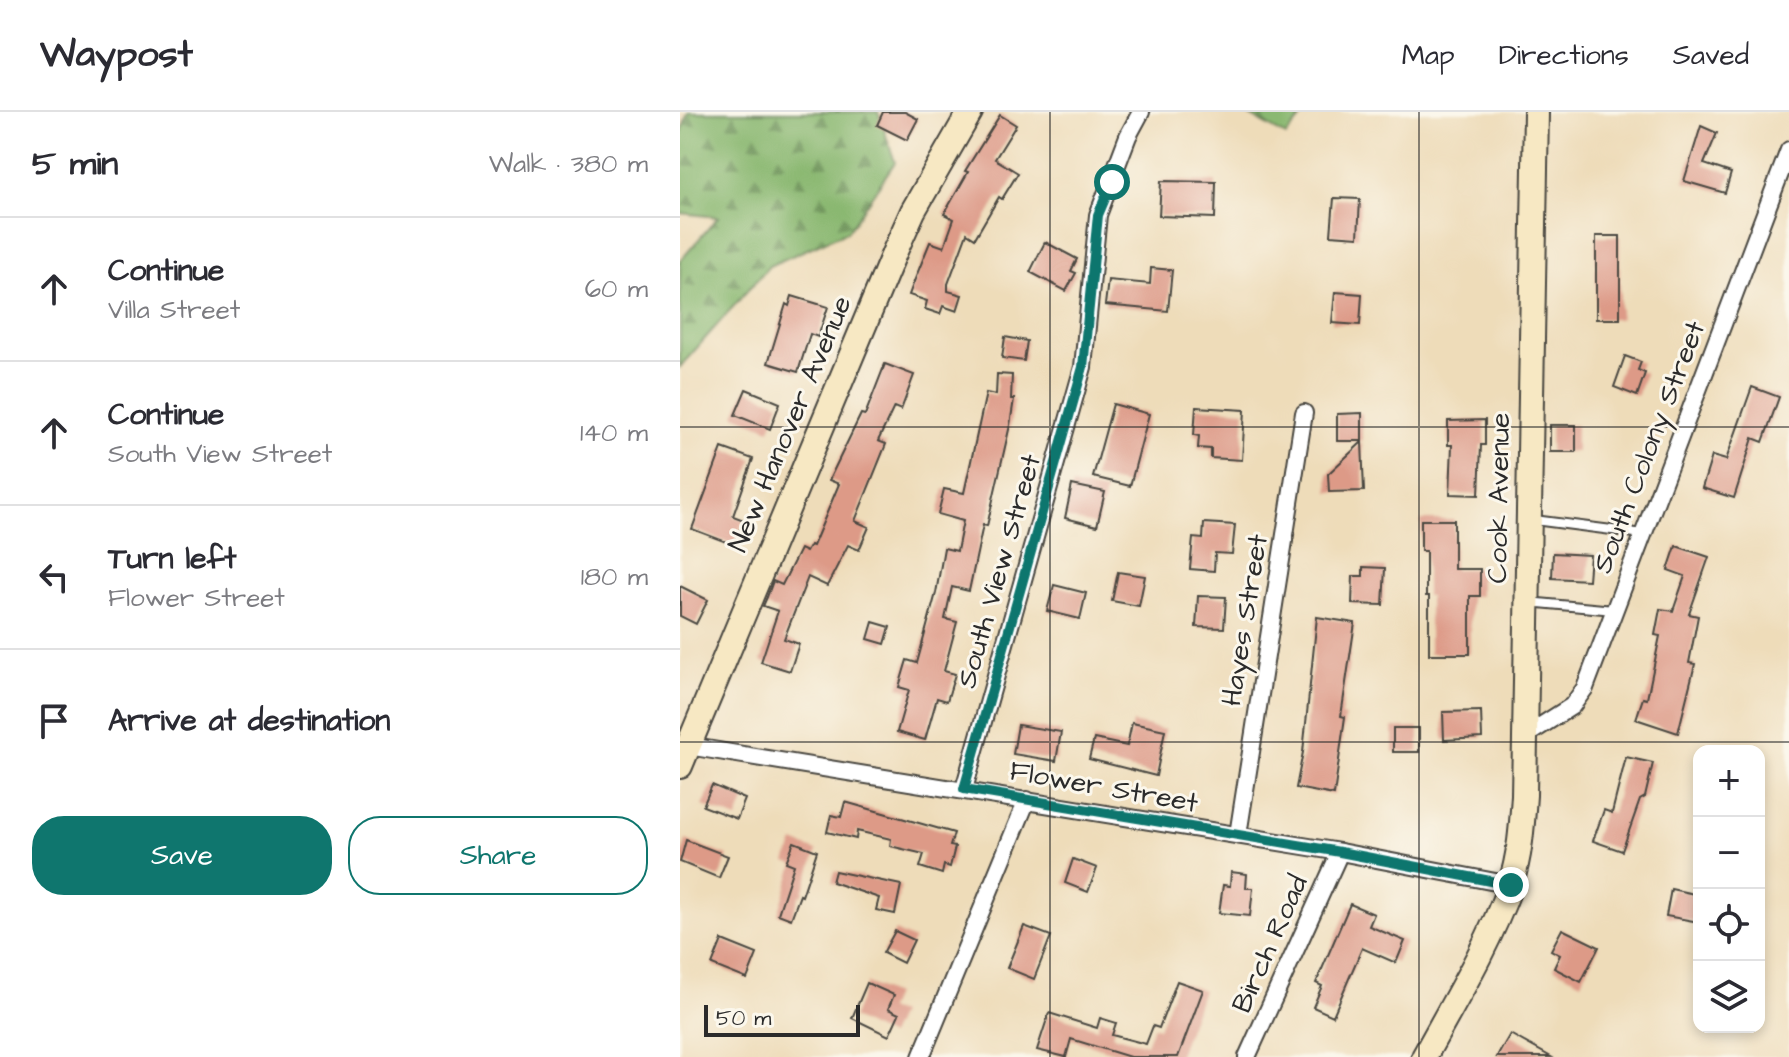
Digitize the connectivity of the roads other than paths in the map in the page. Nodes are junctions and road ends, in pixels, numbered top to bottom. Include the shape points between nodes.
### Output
1 (970, 112) edge
2 (1141, 112) edge
3 (1536, 112) edge
4 (1789, 150) edge
5 (1304, 413) dead end
6 (1529, 519) junction
7 (1643, 534) junction
8 (1528, 602) junction
9 (1615, 610) junction
10 (1525, 736) junction
11 (684, 756) edge
12 (964, 789) junction
13 (1027, 800) junction
14 (1238, 835) junction
15 (1340, 852) junction
16 (1511, 885) junction
17 (921, 1057) edge
18 (1247, 1057) edge
19 (1424, 1057) edge

1 - 11 main road, New Hanover Avenue via 895,251
2 - 12 street, South View Street via 1098,215 1083,367
3 - 6 main road, Cook Avenue
4 - 7 street, South Colony Street
5 - 14 street, Hayes Street
6 - 7 lane
6 - 8 main road, Cook Avenue
7 - 9 street, South Colony Street
8 - 9 lane
8 - 10 main road, Cook Avenue
9 - 10 street, South Colony Street via 1579,700
10 - 16 main road, Cook Avenue via 1521,839
11 - 12 street, Flower Street
12 - 13 street, Flower Street
13 - 14 street, Flower Street
13 - 17 street
14 - 15 street, Flower Street
15 - 16 street, Flower Street
15 - 18 street, Birch Road
16 - 19 main road, Cook Avenue

